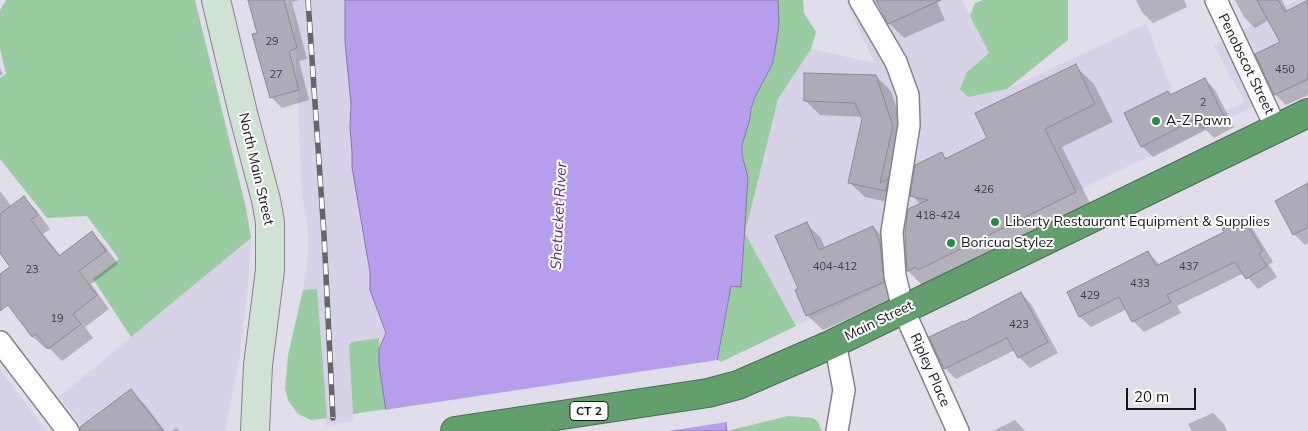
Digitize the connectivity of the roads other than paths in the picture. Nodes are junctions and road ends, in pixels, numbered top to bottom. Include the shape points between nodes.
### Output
1 (216, 0) edge
2 (860, 0) edge
3 (1216, 0) edge
4 (1308, 113) edge
5 (1276, 128) junction
6 (903, 309) junction
7 (0, 342) edge
8 (835, 342) junction
9 (68, 431) edge
10 (255, 431) edge
11 (455, 431) edge
12 (837, 431) edge
13 (958, 431) edge

1 - 10 main road, North Main Street via 270,222 270,270 258,365
2 - 6 street, Ripley Place via 896,62 908,95 909,125 892,232 895,276
3 - 5 street, Penobscot Street
4 - 5 highway, CT 2
5 - 6 highway, Main Street / CT 2
6 - 8 highway, Main Street / CT 2
6 - 13 street, Ripley Place
7 - 9 street
8 - 11 highway, Main Street / CT 2 via 722,390
8 - 12 street via 844,390

